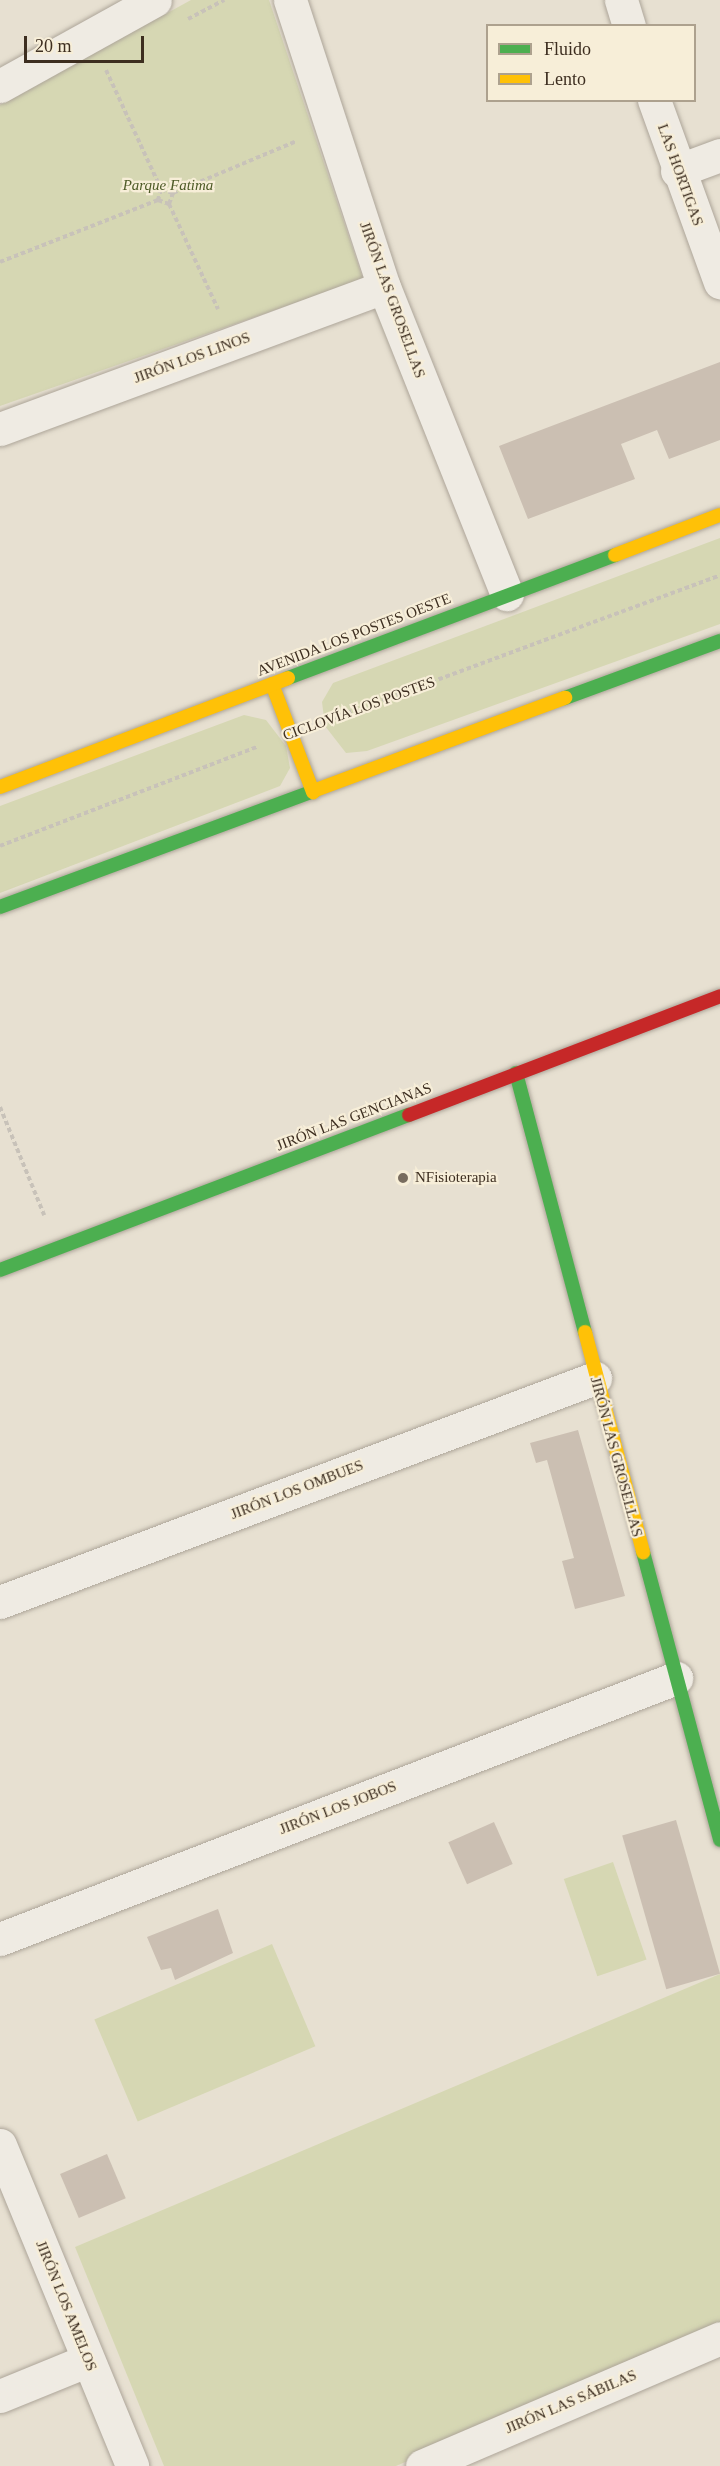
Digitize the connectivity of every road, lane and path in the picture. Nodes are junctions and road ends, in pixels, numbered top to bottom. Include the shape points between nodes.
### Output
1 (155, 0) edge
2 (290, 0) edge
3 (621, 0) edge
4 (628, 24) edge
5 (103, 64) dead end
6 (0, 86) edge
7 (655, 102) edge
8 (303, 138) dead end
9 (720, 155) edge
10 (677, 171) junction
11 (161, 189) junction
12 (173, 193) junction
13 (158, 200) junction
14 (169, 204) junction
15 (0, 262) edge
16 (720, 282) edge
17 (384, 287) junction
18 (223, 320) dead end
19 (0, 429) edge
20 (720, 515) edge
21 (720, 575) edge
22 (507, 594) junction
23 (720, 641) edge
24 (272, 684) junction
25 (291, 734) junction
26 (0, 787) edge
27 (313, 792) junction
28 (0, 846) edge
29 (0, 907) edge
30 (720, 996) edge
31 (516, 1072) junction
32 (0, 1107) edge
33 (57, 1248) junction
34 (0, 1270) edge
35 (595, 1378) junction
36 (0, 1602) edge
37 (676, 1678) junction
38 (720, 1840) edge
39 (0, 1939) edge
40 (0, 2145) edge
41 (720, 2338) edge
42 (88, 2360) junction
43 (0, 2396) edge
44 (132, 2466) edge
45 (422, 2466) edge

1 - 6 street
2 - 17 street, JIRÓN LAS GROSELLAS
3 - 4 street
5 - 11 path
7 - 10 street, LAS HORTIGAS
8 - 12 path
9 - 10 street
10 - 16 street, LAS HORTIGAS
11 - 12 path
11 - 13 path
12 - 14 path
13 - 14 path
13 - 15 path
14 - 18 path
17 - 19 street, JIRÓN LOS LINOS
17 - 22 street, JIRÓN LAS GROSELLAS
20 - 22 main road, AVENIDA LOS POSTES OESTE
21 - 25 path, CICLOVÍA LOS POSTES
22 - 24 main road, AVENIDA LOS POSTES OESTE
23 - 27 main road
24 - 25 main road
24 - 26 main road, AVENIDA LOS POSTES OESTE
25 - 27 main road
25 - 28 path, CICLOVÍA LOS POSTES
27 - 29 main road
30 - 31 main road, JIRÓN LAS GENCIANAS
31 - 33 main road, JIRÓN LAS GENCIANAS
31 - 35 main road, JIRÓN LAS GROSELLAS
32 - 33 path
33 - 34 main road, JIRÓN LAS GENCIANAS
35 - 36 street, JIRÓN LOS OMBUES
35 - 37 main road, JIRÓN LAS GROSELLAS
37 - 38 main road, JIRÓN LAS GROSELLAS
37 - 39 street, JIRÓN LOS JOBOS
40 - 42 street, JIRÓN LOS AMELOS
41 - 45 street, JIRÓN LAS SÁBILAS
42 - 43 street
42 - 44 street, JIRÓN LOS AMELOS

